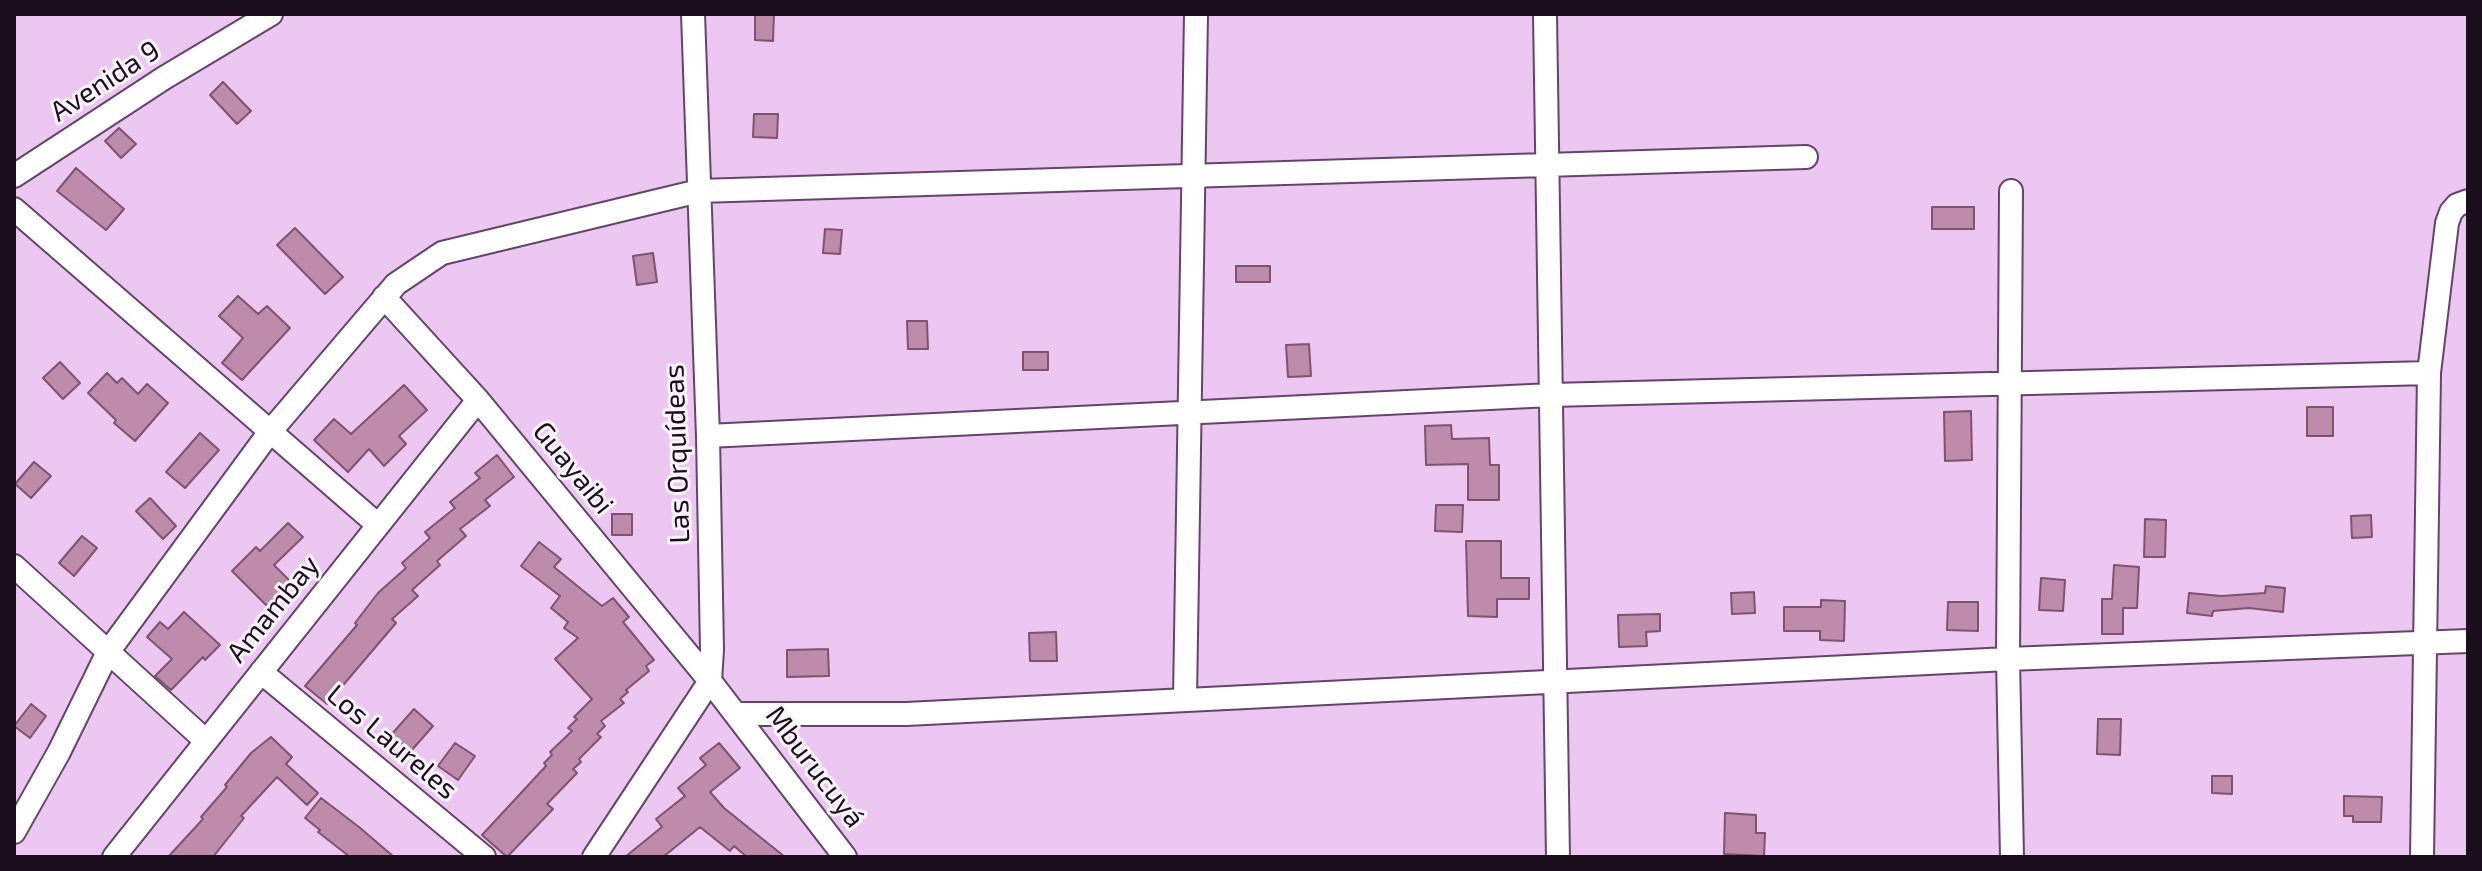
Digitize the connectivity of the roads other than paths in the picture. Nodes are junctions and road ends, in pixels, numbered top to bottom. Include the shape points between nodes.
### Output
1 (271, 14) edge
2 (693, 14) edge
3 (1196, 14) edge
4 (1545, 14) edge
5 (1806, 157) dead end
6 (1547, 165) junction
7 (1194, 175) junction
8 (14, 176) edge
9 (699, 191) junction
10 (2011, 191) dead end
11 (2468, 201) edge
12 (14, 209) edge
13 (384, 297) junction
14 (2429, 373) junction
15 (2011, 384) junction
16 (1551, 395) junction
17 (478, 400) junction
18 (1190, 412) junction
19 (269, 433) junction
20 (708, 436) junction
21 (378, 525) junction
22 (14, 566) edge
23 (2468, 641) edge
24 (2425, 644) junction
25 (108, 652) junction
26 (2008, 659) junction
27 (261, 672) junction
28 (710, 681) junction
29 (1555, 681) junction
30 (1185, 698) junction
31 (736, 714) junction
32 (206, 741) junction
33 (14, 832) edge
34 (114, 857) edge
35 (484, 857) edge
36 (594, 857) edge
37 (845, 857) edge
38 (1558, 857) edge
39 (2012, 857) edge
40 (2422, 857) edge

1 - 8 street, Avenida 9
2 - 9 street, Las Orquídeas
3 - 7 street
4 - 6 street
5 - 6 street
6 - 7 street
6 - 16 street
7 - 9 street
7 - 18 street
9 - 13 street via 442,253
9 - 20 street, Las Orquídeas
10 - 15 street
11 - 14 street via 2457,205 2447,223
12 - 19 street
13 - 17 street, Guayaibi
13 - 19 street
14 - 15 street
14 - 24 street
15 - 16 street
15 - 26 street
16 - 18 street
16 - 29 street
17 - 21 street, Amambay
17 - 28 street, Guayaibi
18 - 20 street
18 - 30 street
19 - 21 street
19 - 25 street
20 - 28 street, Las Orquídeas
21 - 27 street, Amambay
22 - 25 street
23 - 24 street
24 - 26 street
24 - 40 street
25 - 32 street
25 - 33 street
26 - 29 street
26 - 39 street
27 - 32 street, Amambay
27 - 35 street, Los Laureles
28 - 31 street, Guayaibi
28 - 36 street
29 - 30 street
29 - 38 street
30 - 31 street via 906,714
31 - 37 street, Mburucuyá
32 - 34 street, Amambay

